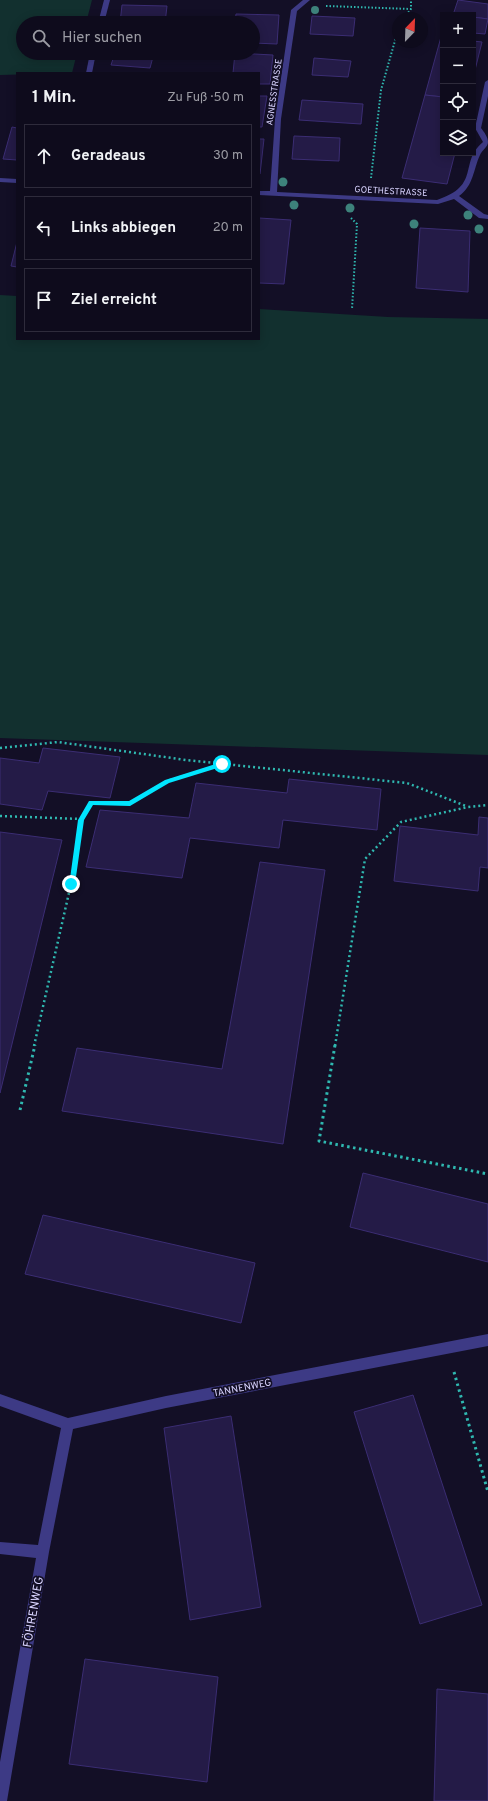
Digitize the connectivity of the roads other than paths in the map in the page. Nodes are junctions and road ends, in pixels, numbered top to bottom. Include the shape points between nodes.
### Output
1 (107, 0) edge
2 (307, 0) edge
3 (103, 16) edge
4 (91, 60) edge
5 (88, 72) edge
6 (488, 82) edge
7 (488, 142) edge
8 (0, 180) edge
9 (16, 181) edge
10 (260, 193) edge
11 (273, 193) junction
12 (456, 197) junction
13 (488, 217) edge
14 (488, 1340) edge
15 (0, 1400) edge
16 (68, 1424) junction
17 (0, 1548) edge
18 (43, 1552) junction
19 (0, 1801) edge

1 - 3 street
2 - 11 street, AGNESSTRASSE via 294,10 278,119
4 - 5 street
6 - 7 street via 478,124
7 - 12 street via 481,146 469,182
8 - 9 street
10 - 11 street, GOETHESTRASSE
11 - 12 street, GOETHESTRASSE via 438,202
12 - 13 street via 482,216
14 - 16 street, TANNENWEG via 166,1402
15 - 16 street
16 - 18 street, FÖHRENWEG
17 - 18 street
18 - 19 street, FÖHRENWEG

